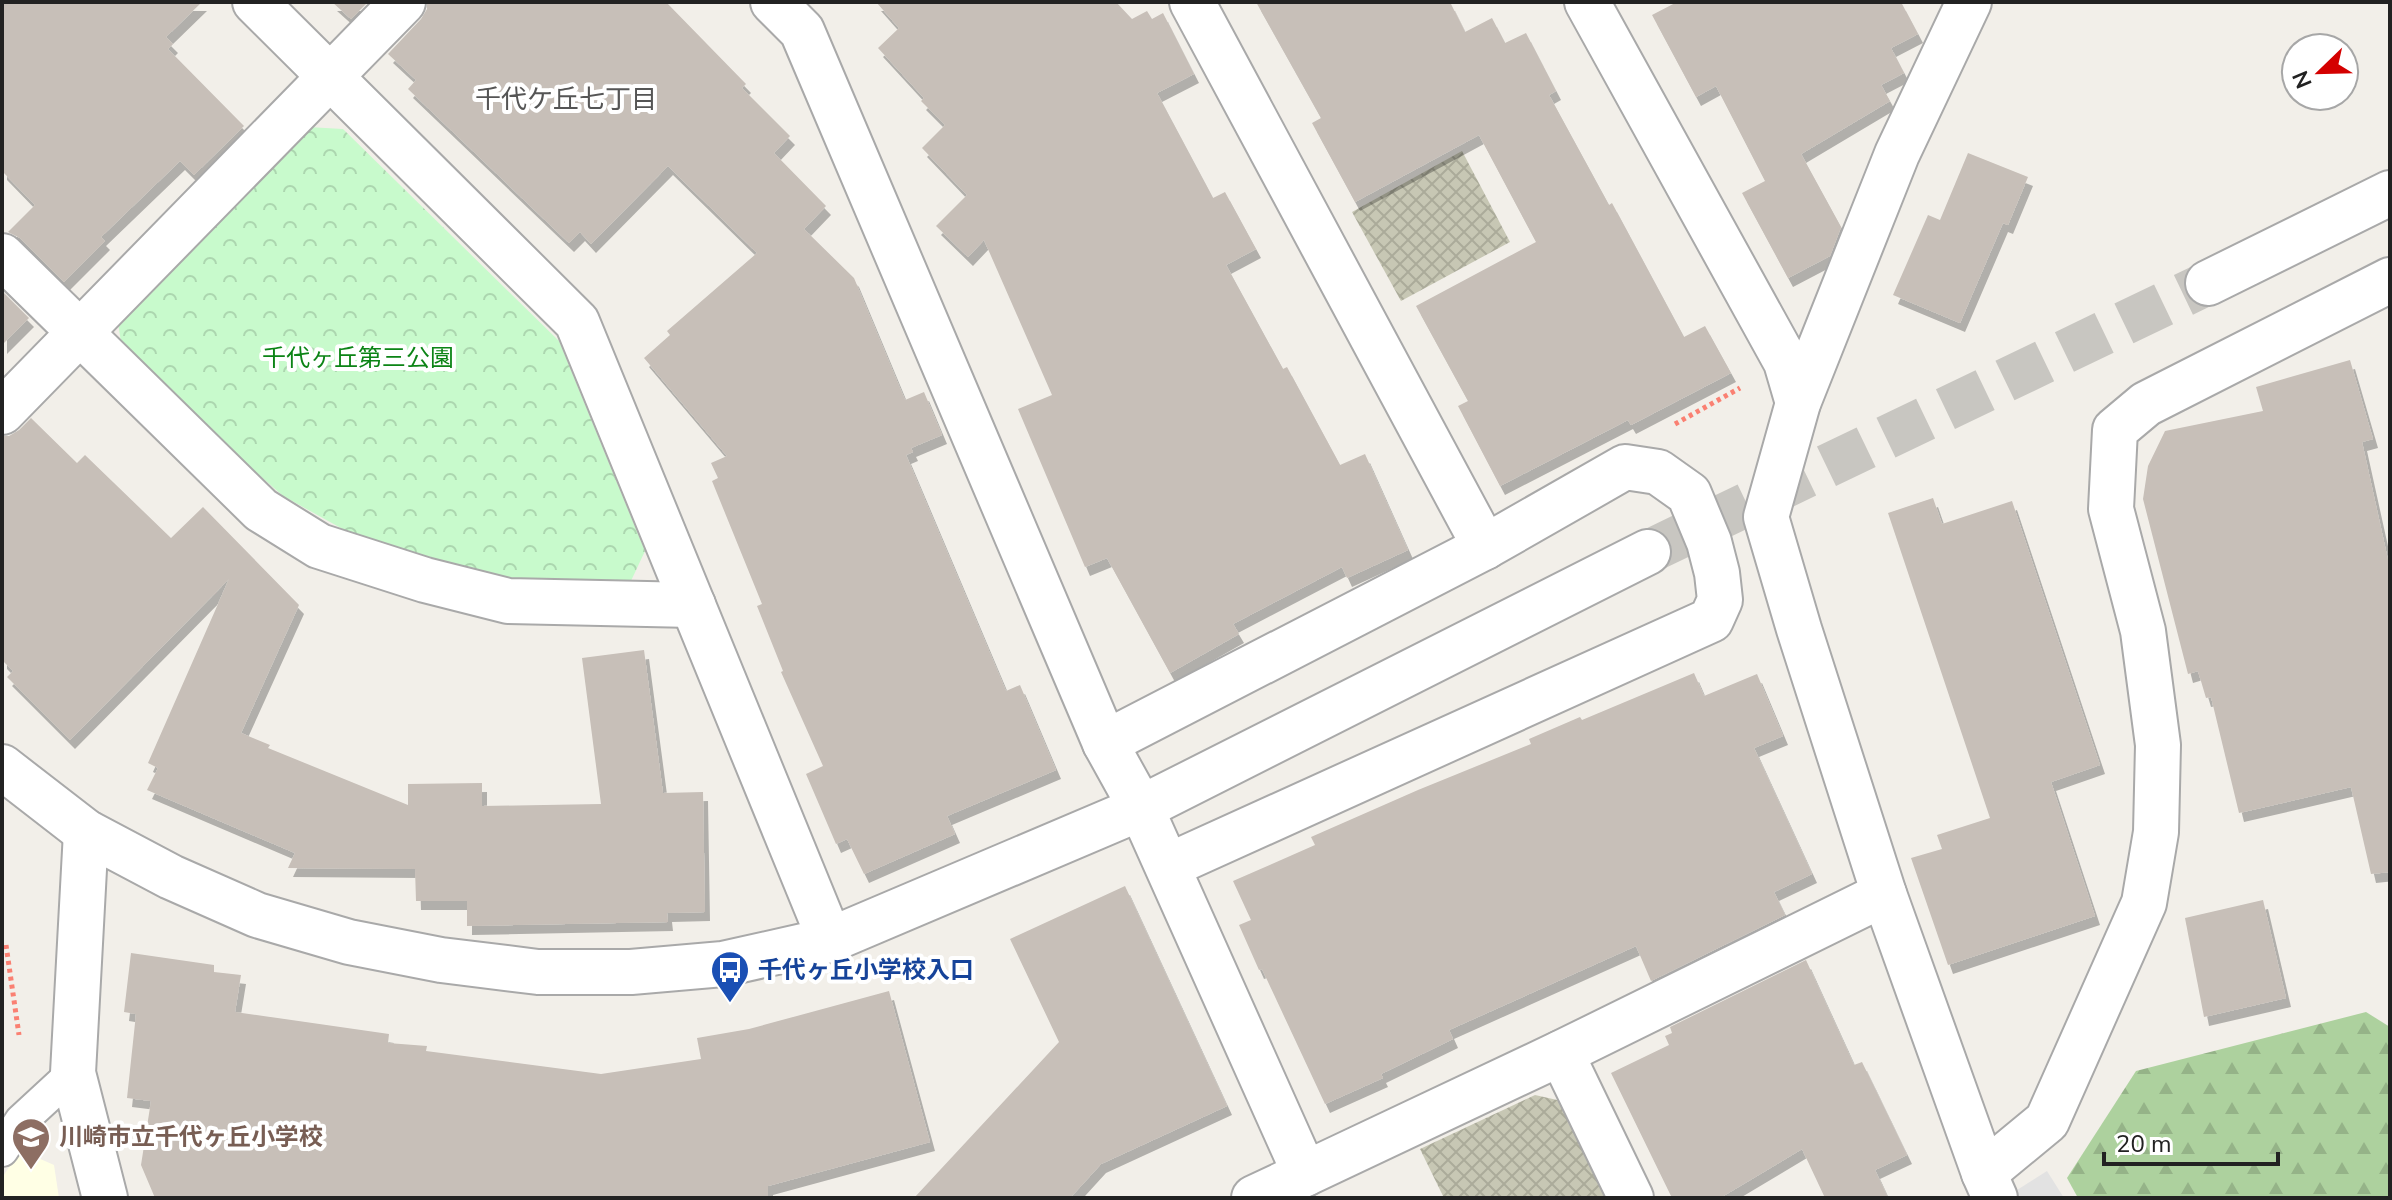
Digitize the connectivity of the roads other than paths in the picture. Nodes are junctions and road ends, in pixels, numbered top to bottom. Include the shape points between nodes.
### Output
1 (255, 2) edge
2 (403, 2) edge
3 (773, 2) edge
4 (1192, 2) edge
5 (1587, 2) edge
6 (1968, 2) edge
7 (330, 77) junction
8 (2390, 193) edge
9 (2, 256) edge
10 (2390, 280) edge
11 (2208, 283) tunnel mouth
12 (79, 333) junction
13 (1798, 403) junction
14 (2, 412) edge
15 (1766, 517) junction
16 (1709, 542) junction
17 (1485, 547) junction
18 (1648, 552) tunnel mouth
19 (693, 605) junction
20 (1105, 743) junction
21 (2, 767) edge
22 (1141, 808) junction
23 (86, 832) junction
24 (1168, 866) junction
25 (1884, 894) junction
26 (830, 940) junction
27 (1561, 1053) junction
28 (73, 1073) junction
29 (2, 1150) edge
30 (1305, 1174) junction
31 (1990, 1186) edge
32 (105, 1198) edge
33 (1254, 1198) edge
34 (1631, 1198) edge

1 - 7 street
2 - 7 street
3 - 20 street via 802,31
4 - 17 street
5 - 13 street via 1786,362
6 - 13 street via 1897,154
7 - 12 street
7 - 19 street via 577,322
8 - 11 street
9 - 12 street
10 - 31 street via 2146,404 2115,430 2111,509 2143,631 2158,745 2156,832 2144,903 2047,1121
12 - 14 street
12 - 19 street via 261,510 319,546 508,601
13 - 15 street
15 - 16 street
15 - 25 street
16 - 17 street via 1689,494 1658,472 1625,467
16 - 24 street via 1720,600 1711,620
17 - 20 street
18 - 22 street
19 - 26 street
20 - 22 street
21 - 23 street
22 - 24 street
22 - 26 street
23 - 26 street via 257,915 349,942 441,960 538,972 631,972 723,964
23 - 28 street
24 - 30 street
25 - 27 street
25 - 31 street
27 - 30 street
27 - 34 street
28 - 29 lane via 21,1121
28 - 32 street
30 - 33 street

